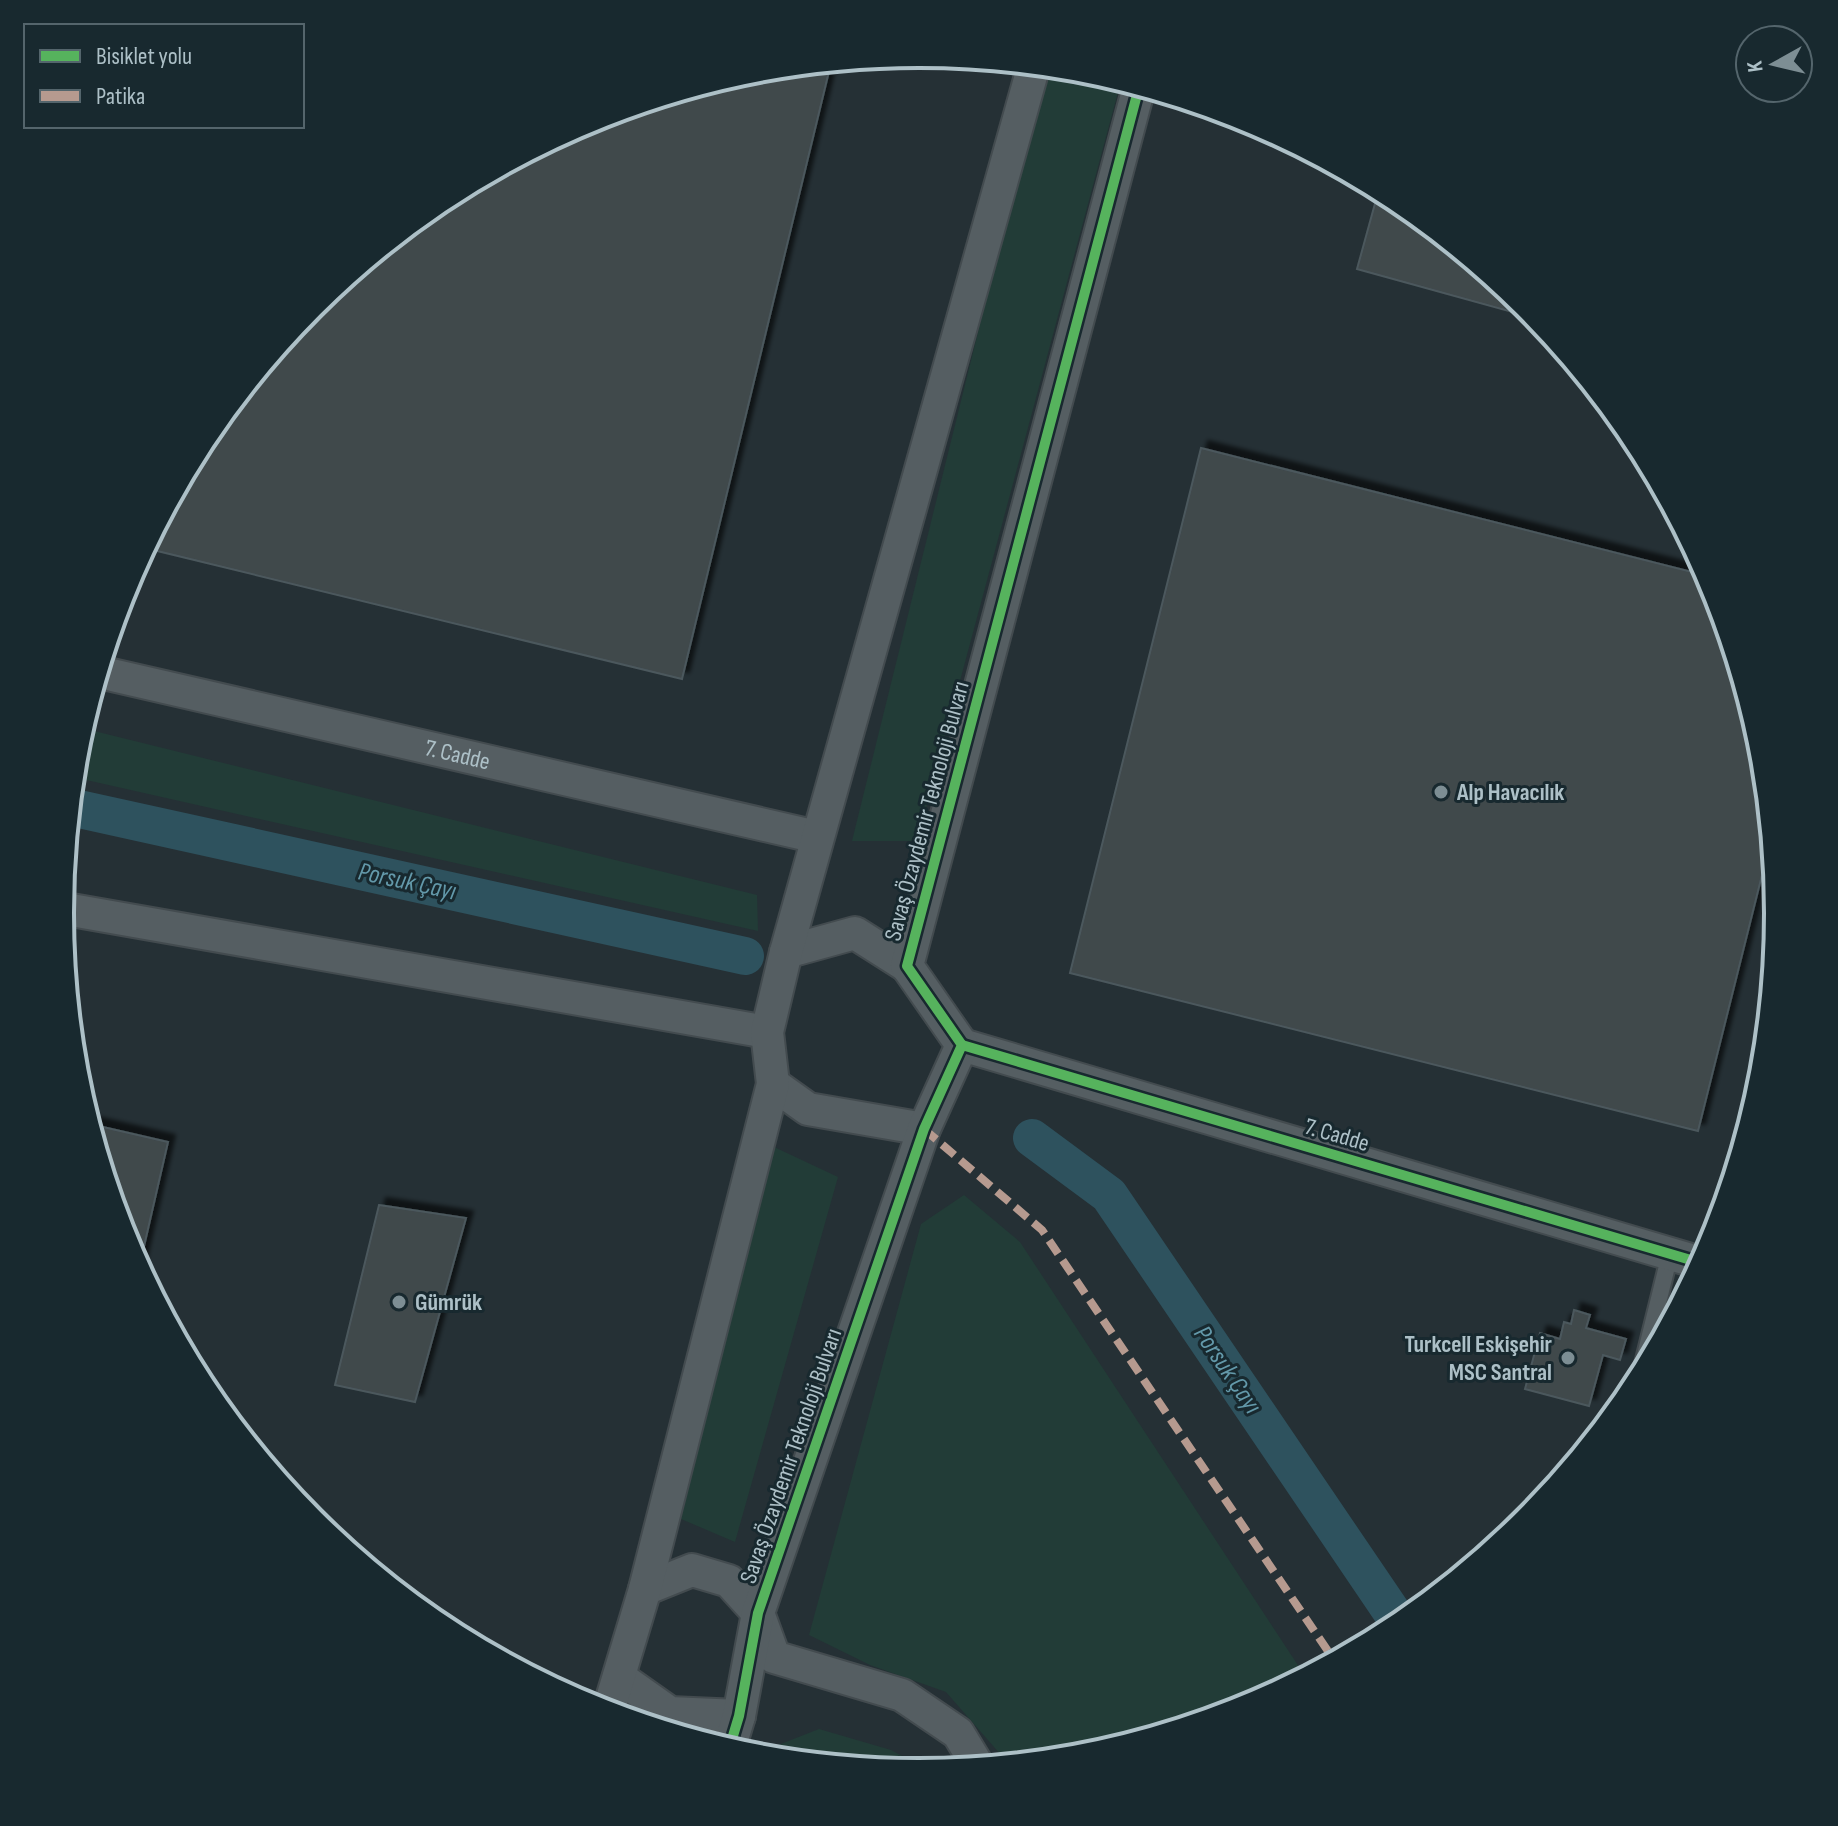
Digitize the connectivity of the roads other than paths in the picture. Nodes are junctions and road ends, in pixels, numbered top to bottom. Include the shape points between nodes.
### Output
1 (1031, 75) edge
2 (1136, 97) edge
3 (109, 674) edge
4 (817, 837) junction
5 (74, 910) edge
6 (786, 952) junction
7 (907, 966) junction
8 (767, 1032) junction
9 (962, 1045) junction
10 (773, 1084) junction
11 (924, 1129) junction
12 (1670, 1254) junction
13 (1689, 1260) edge
14 (1649, 1339) edge
15 (645, 1589) junction
16 (758, 1613) junction
17 (619, 1677) junction
18 (612, 1700) edge
19 (739, 1716) junction
20 (733, 1737) edge
21 (972, 1756) edge

1 - 4 street
2 - 7 street, Savaş Özaydemir Teknoloji Bulvarı
3 - 4 street, 7. Cadde
4 - 6 street
5 - 8 street
6 - 7 street via 855,933
6 - 8 street
7 - 9 street, Savaş Özaydemir Teknoloji Bulvarı
8 - 10 street
9 - 11 street, Savaş Özaydemir Teknoloji Bulvarı
9 - 12 street, 7. Cadde
10 - 11 street via 808,1109
10 - 15 street
11 - 16 street, Savaş Özaydemir Teknoloji Bulvarı
12 - 13 street, 7. Cadde
12 - 14 lane
15 - 16 street via 692,1570 729,1581
15 - 17 street
16 - 19 street, Savaş Özaydemir Teknoloji Bulvarı
16 - 21 street via 774,1657 902,1695 958,1733
17 - 18 street
17 - 19 street via 670,1713
19 - 20 street, Savaş Özaydemir Teknoloji Bulvarı

